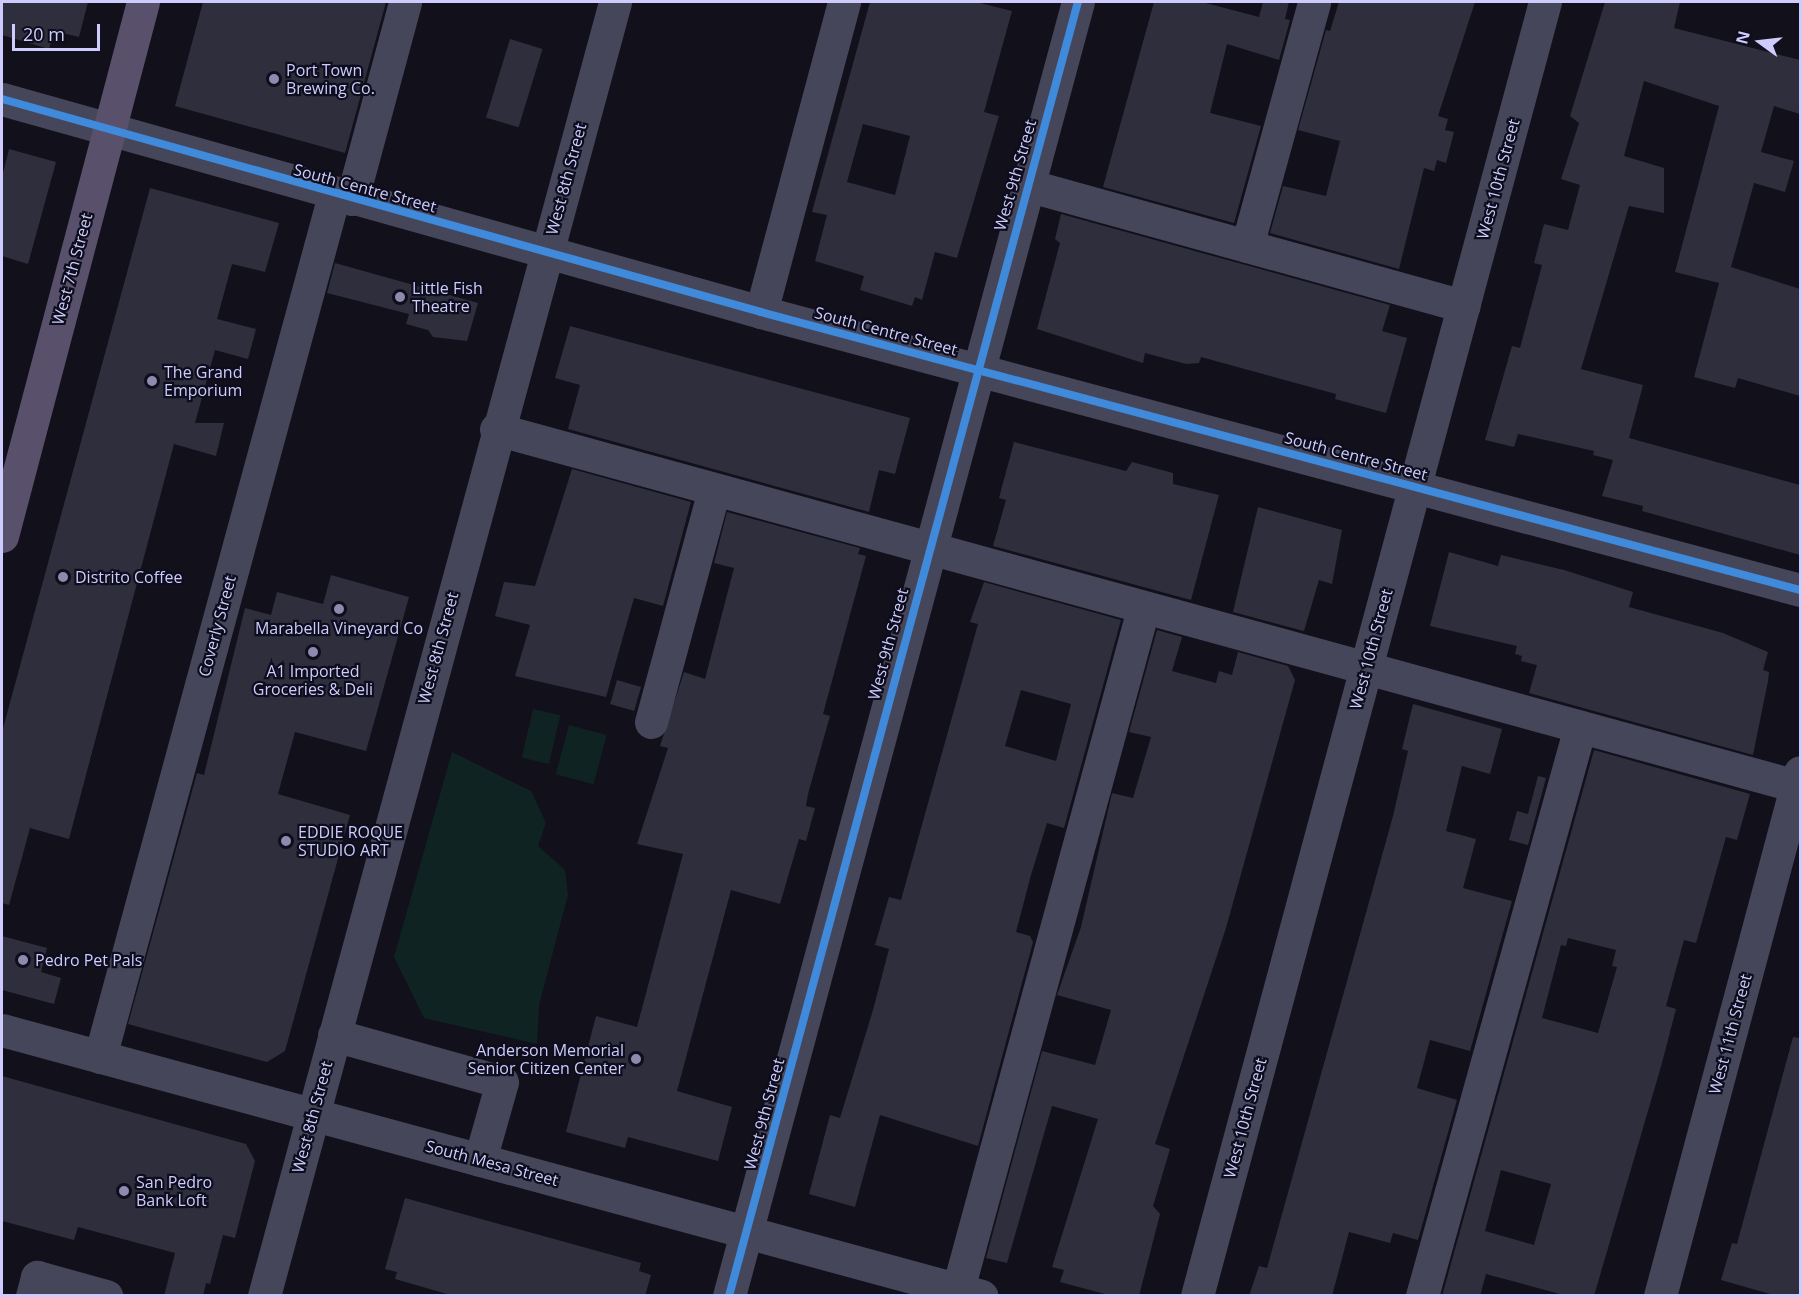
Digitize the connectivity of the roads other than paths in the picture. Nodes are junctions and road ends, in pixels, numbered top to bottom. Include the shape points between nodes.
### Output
1 (143, 2) edge
2 (405, 2) edge
3 (615, 2) edge
4 (844, 2) edge
5 (1078, 2) edge
6 (1314, 2) edge
7 (1545, 2) edge
8 (2, 99) edge
9 (108, 129) junction
10 (1027, 185) junction
11 (343, 197) junction
12 (1247, 246) junction
13 (546, 251) junction
14 (1464, 306) junction
15 (761, 312) junction
16 (975, 369) junction
17 (496, 429) junction
18 (1416, 485) junction
19 (714, 490) junction
20 (2, 536) edge
21 (927, 550) junction
22 (1800, 590) edge
23 (1143, 609) junction
24 (1366, 670) junction
25 (651, 722) dead end
26 (1580, 727) junction
27 (1799, 782) edge
28 (2, 1030) edge
29 (334, 1035) junction
30 (100, 1057) junction
31 (312, 1115) junction
32 (480, 1160) junction
33 (747, 1232) junction
34 (970, 1292) edge
35 (32, 1296) edge
36 (106, 1296) edge
37 (264, 1296) edge
38 (729, 1296) edge
39 (1197, 1296) edge
40 (1422, 1296) edge
41 (1660, 1296) edge

1 - 9 main road, West 7th Street
2 - 11 street, Coverly Street
3 - 13 street, West 8th Street
4 - 15 street
5 - 10 street, West 9th Street
6 - 12 street
7 - 14 street, West 10th Street
8 - 9 street, South Centre Street
9 - 11 street, South Centre Street
9 - 20 main road, West 7th Street
10 - 12 street
10 - 16 street, West 9th Street
11 - 13 street, South Centre Street
11 - 30 street, Coverly Street
12 - 14 street
13 - 15 street, South Centre Street
13 - 17 street, West 8th Street
14 - 18 street, West 10th Street
15 - 16 street, South Centre Street
16 - 18 street, South Centre Street
16 - 21 street, West 9th Street
17 - 19 street
17 - 29 street, West 8th Street
18 - 22 street, South Centre Street
18 - 24 street, West 10th Street
19 - 21 street
19 - 25 street
21 - 23 street
21 - 33 street, West 9th Street
23 - 24 street
23 - 34 street
24 - 26 street
24 - 39 street, West 10th Street
26 - 27 street
26 - 40 street
27 - 41 street, West 11th Street
28 - 30 street, South Mesa Street
29 - 31 street, West 8th Street
29 - 32 street via 502,1082
30 - 31 street, South Mesa Street
31 - 32 street, South Mesa Street
31 - 37 street, West 8th Street
32 - 33 street, South Mesa Street
33 - 34 street, South Mesa Street
33 - 38 street, West 9th Street
35 - 36 street via 37,1277

